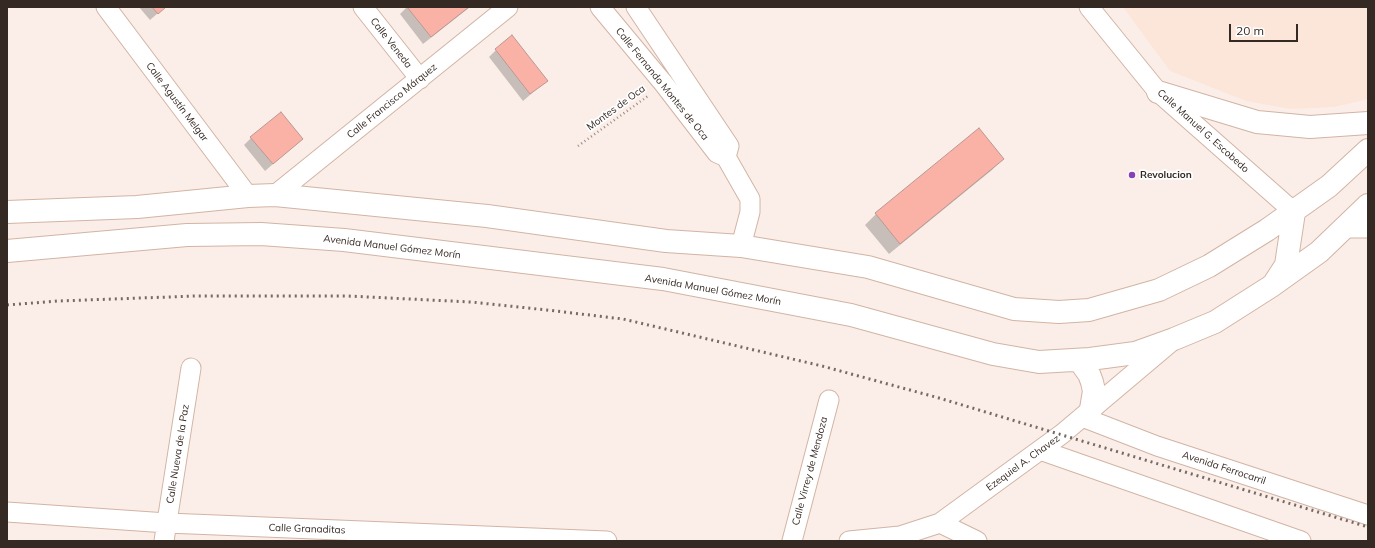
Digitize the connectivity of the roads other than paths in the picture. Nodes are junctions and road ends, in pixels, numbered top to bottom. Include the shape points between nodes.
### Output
1 (106, 7) edge
2 (363, 7) edge
3 (508, 7) edge
4 (600, 7) edge
5 (636, 7) edge
6 (1089, 7) edge
7 (420, 79) junction
8 (1158, 92) junction
9 (1368, 123) edge
10 (1368, 150) edge
11 (726, 157) junction
12 (275, 195) junction
13 (248, 196) junction
14 (1368, 204) edge
15 (7, 212) edge
16 (1294, 212) junction
17 (1358, 222) edge
18 (741, 246) junction
19 (7, 251) edge
20 (1270, 288) junction
21 (1174, 339) junction
22 (1079, 360) junction
23 (191, 368) dead end
24 (829, 400) dead end
25 (1087, 413) junction
26 (1040, 450) junction
27 (7, 512) edge
28 (1368, 515) edge
29 (940, 523) junction
30 (166, 532) edge
31 (900, 538) edge
32 (606, 541) edge
33 (792, 541) edge
34 (849, 541) edge
35 (976, 541) edge
36 (1301, 541) edge

1 - 13 street, Calle Agustín Melgar
2 - 7 street, Calle Veneda
3 - 7 street, Calle Francisco Márquez
4 - 11 street, Calle Fernando Montes de Oca via 717,153
5 - 11 street, Calle Fernando Montes de Oca via 729,146
6 - 8 street, Calle Manuel G. Escobedo
7 - 12 street, Calle Francisco Márquez
8 - 9 main road via 1257,122 1310,127
8 - 16 street, Calle Manuel G. Escobedo
10 - 16 main road via 1329,186
11 - 18 street, Calle Fernando Montes de Oca via 750,198 750,212
12 - 13 main road
12 - 18 main road via 487,216 666,241
13 - 15 main road via 137,207
14 - 17 main road, Avenida Manuel Gómez Morín
16 - 18 main road via 1209,266 1159,290 1089,310 1059,312 1014,308 868,267
16 - 20 main road via 1286,265
17 - 20 main road, Avenida Manuel Gómez Morín
19 - 22 main road, Avenida Manuel Gómez Morín via 187,235 261,234 344,240 663,279 851,315 993,354 1039,362
20 - 21 main road, Avenida Manuel Gómez Morín via 1215,322
21 - 22 main road, Avenida Manuel Gómez Morín via 1135,353
21 - 25 street, Ezequiel A. Chavez
22 - 25 main road via 1089,374 1094,392
23 - 30 street, Calle Nueva de la Paz
24 - 33 street, Calle Virrey de Mendoza
25 - 26 street, Ezequiel A. Chavez
25 - 28 street, Avenida Ferrocarril via 1157,446
26 - 29 street, Ezequiel A. Chavez
26 - 36 street
27 - 30 street, Calle Granaditas
29 - 31 street, Ezequiel A. Chavez
29 - 35 street
30 - 32 street, Calle Granaditas
31 - 34 street, Ezequiel A. Chavez

